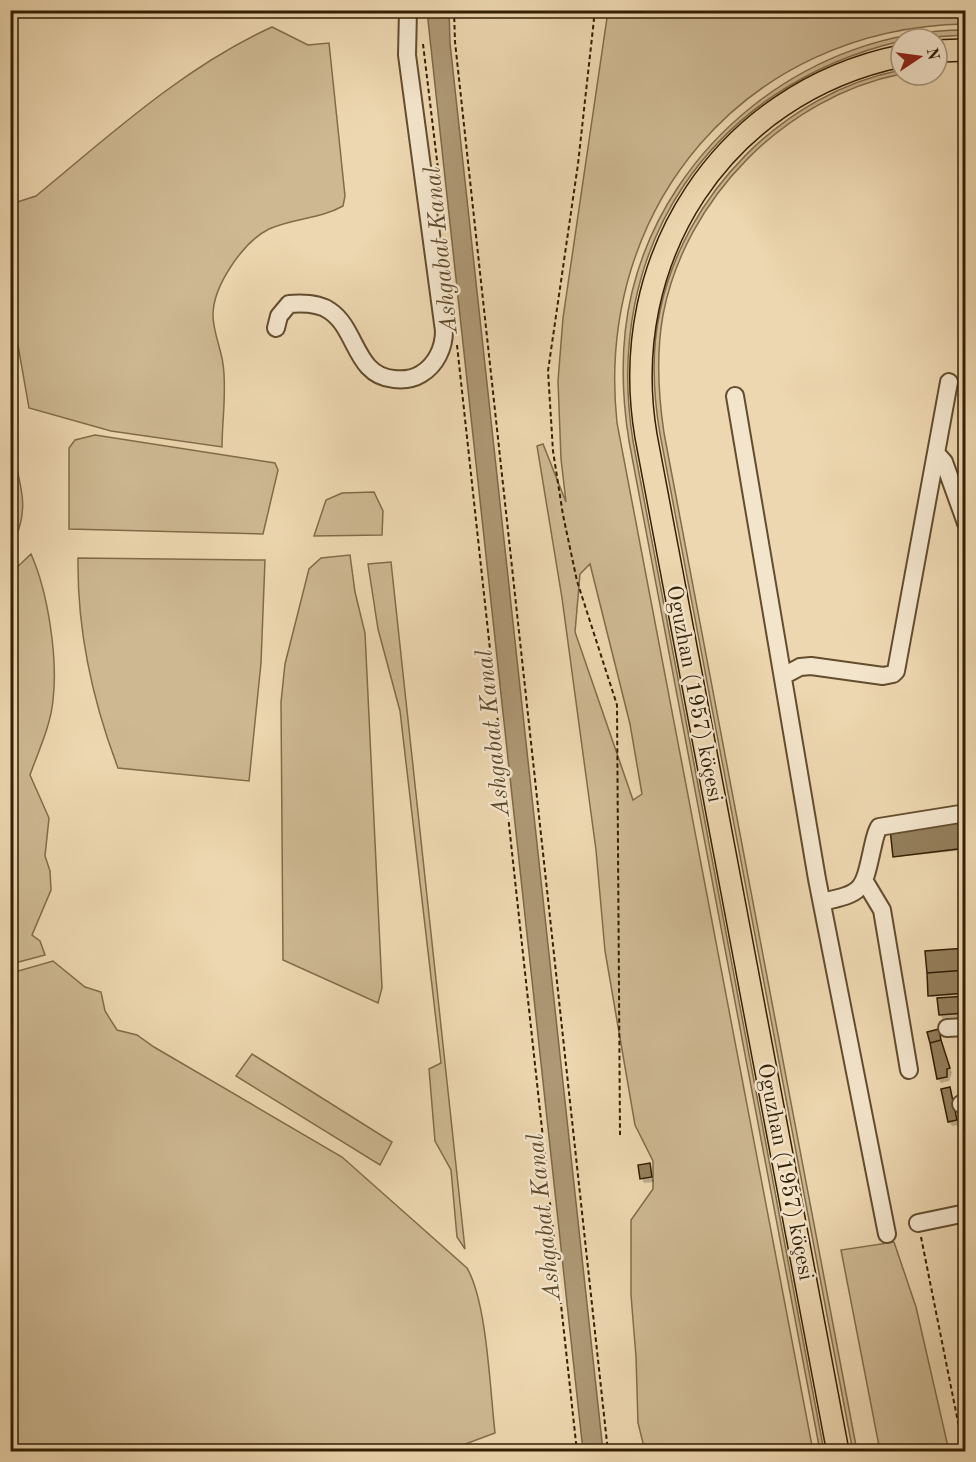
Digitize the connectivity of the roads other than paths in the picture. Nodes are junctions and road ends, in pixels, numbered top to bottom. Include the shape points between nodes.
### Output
1 (408, 10) edge
2 (966, 50) edge
3 (949, 51) edge
4 (889, 59) edge
5 (276, 328) dead end
6 (949, 382) dead end
7 (735, 396) dead end
8 (936, 453) junction
9 (966, 523) edge
10 (783, 676) junction
11 (966, 813) edge
12 (864, 880) junction
13 (822, 902) junction
14 (966, 1027) edge
15 (947, 1028) dead end
16 (909, 1070) dead end
17 (966, 1212) edge
18 (918, 1223) road end
19 (887, 1234) dead end
20 (838, 1452) edge

1 - 5 lane via 407,55 444,331 439,354 421,374 410,379 383,378 366,364 330,311 289,304 279,316
2 - 3 main road
4 - 20 main road, Oguzhan (1957) köçesi via 845,72 798,96 724,155 687,205 662,255 645,311 639,361 646,436
6 - 8 lane
7 - 10 lane
8 - 9 lane via 944,462
8 - 10 lane via 896,671 883,675 811,666
10 - 13 lane
11 - 12 lane via 879,827
12 - 13 lane via 852,896
12 - 16 lane via 882,910
13 - 19 lane
14 - 15 lane
17 - 18 lane

